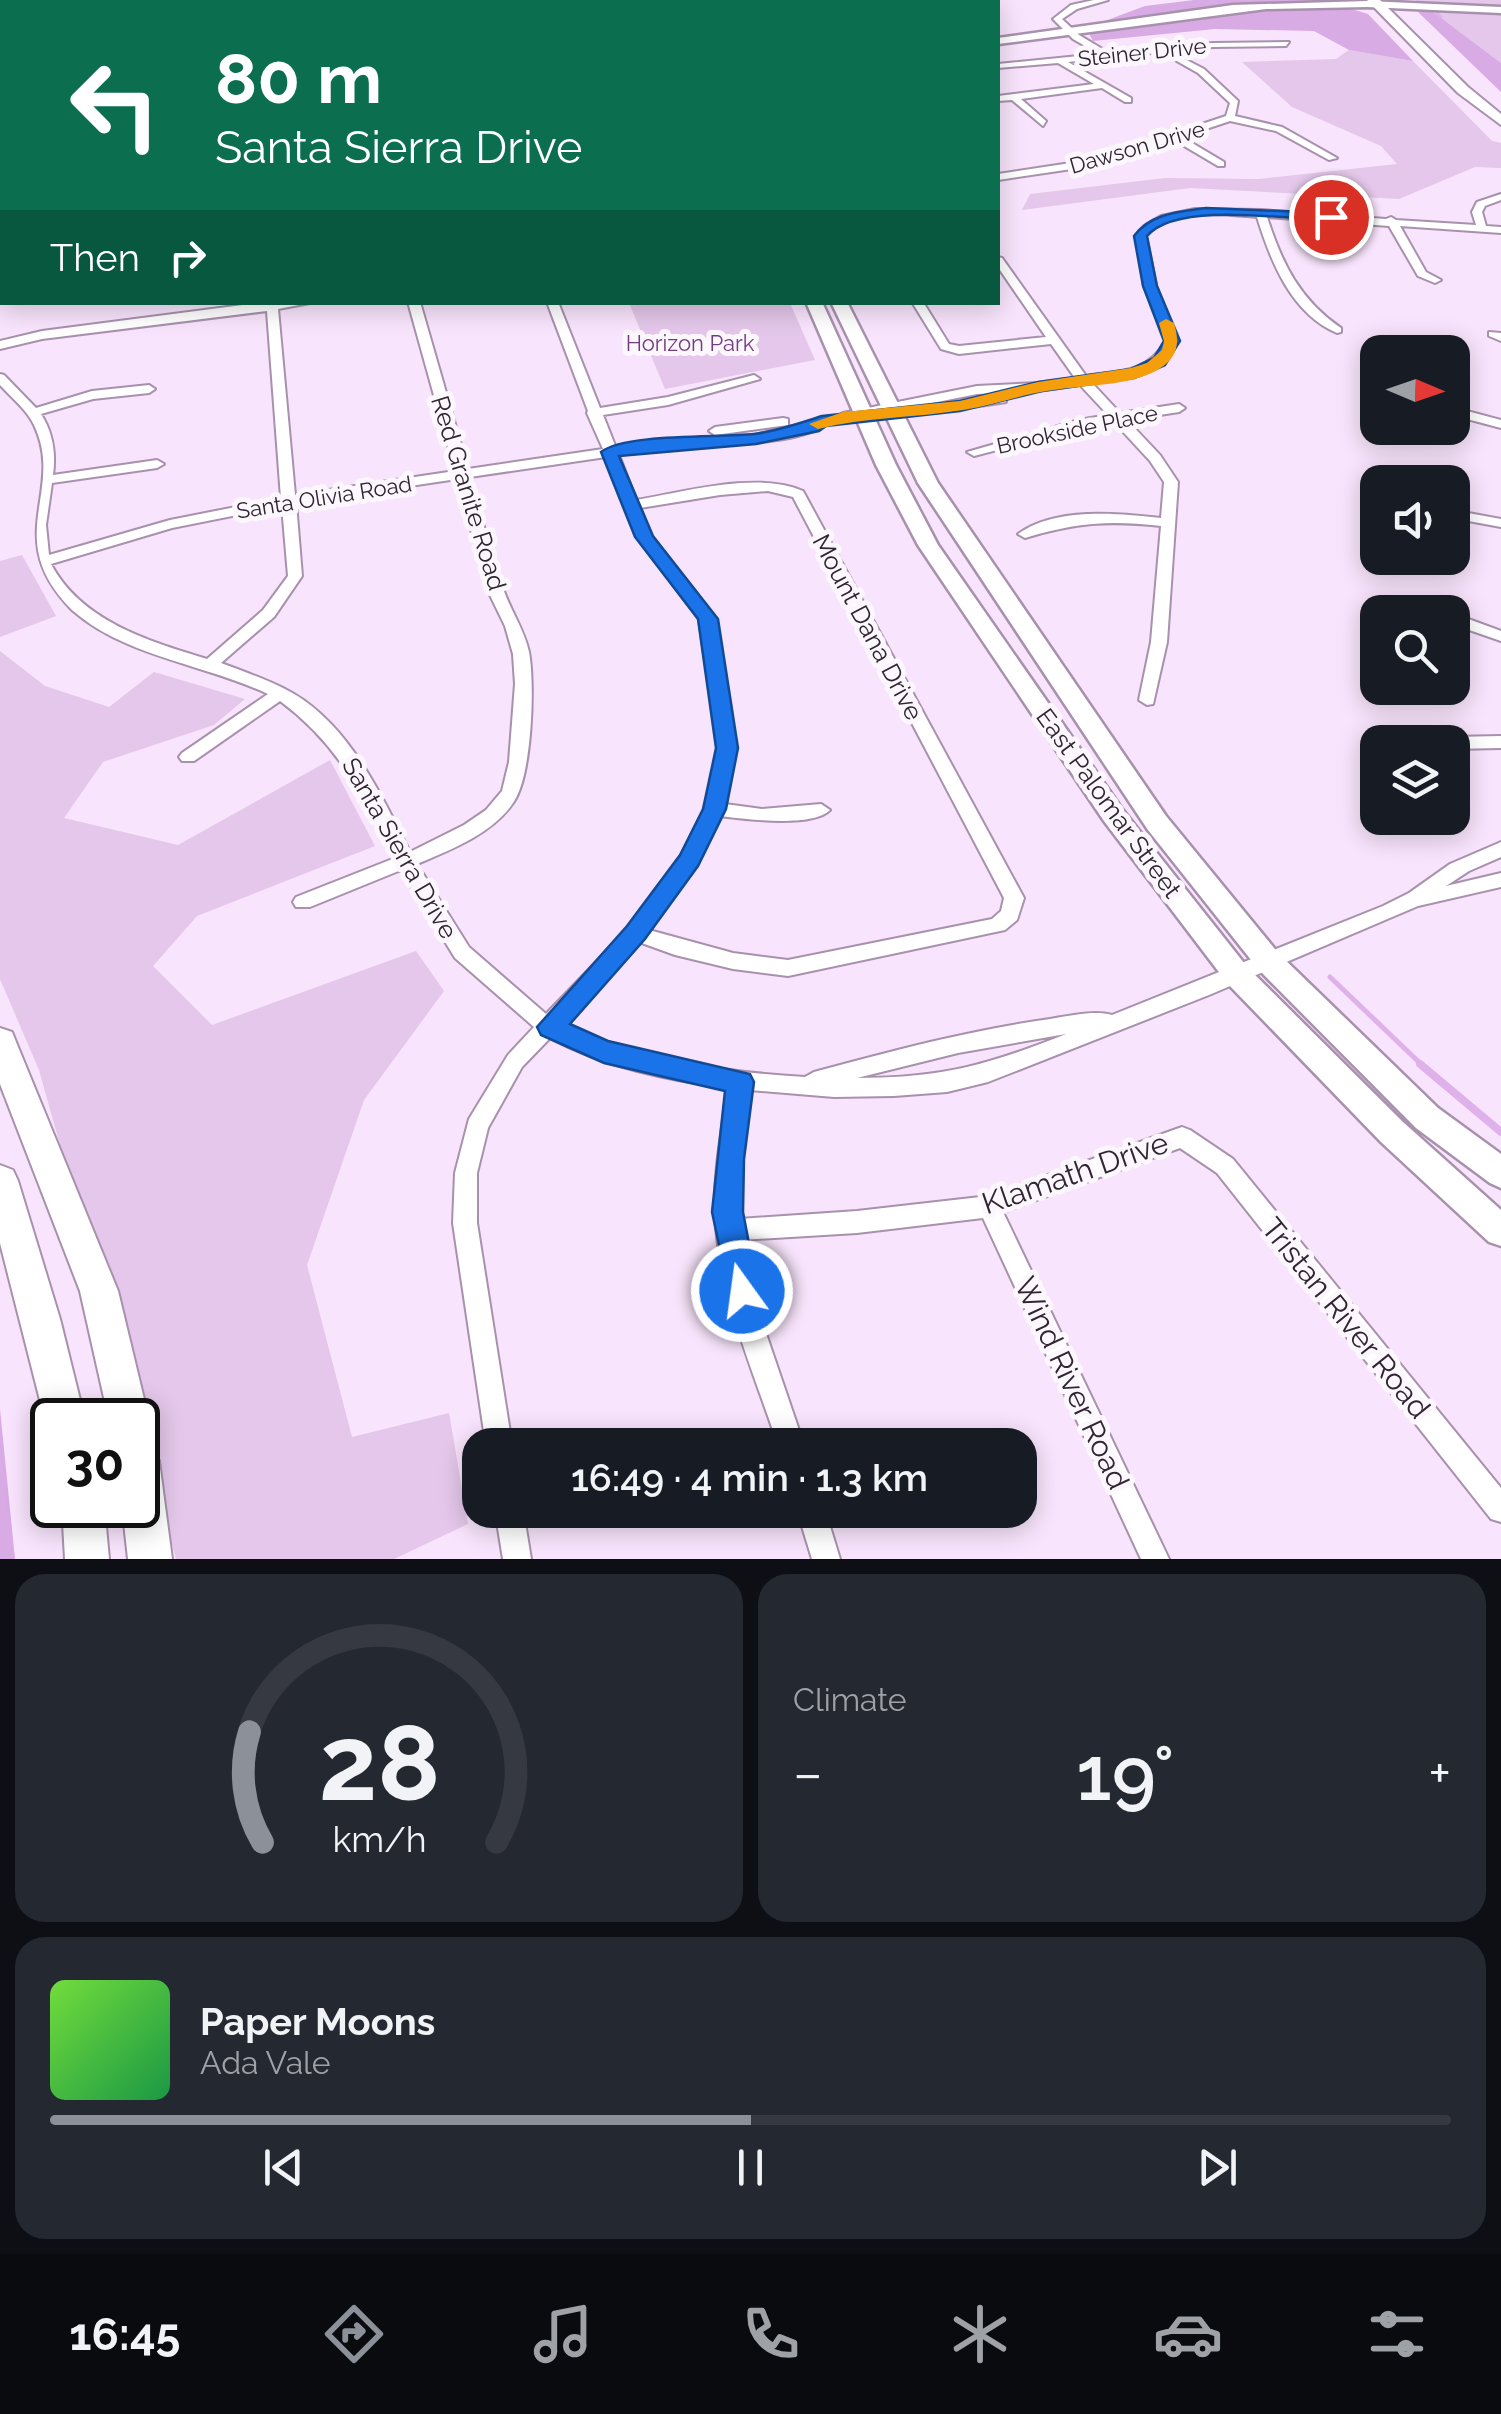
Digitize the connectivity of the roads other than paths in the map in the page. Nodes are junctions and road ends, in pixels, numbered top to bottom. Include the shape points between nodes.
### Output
1 (1104, 0) edge
2 (1061, 4) dead end
3 (1384, 4) edge
4 (1459, 4) edge
5 (1074, 8) junction
6 (1501, 10) edge
7 (1074, 35) junction
8 (1000, 43) edge
9 (1286, 44) dead end
10 (1164, 51) junction
11 (1110, 56) junction
12 (1060, 60) junction
13 (1000, 66) edge
14 (1106, 85) junction
15 (1014, 97) junction
16 (1000, 99) edge
17 (1128, 100) dead end
18 (1501, 106) edge
19 (1230, 118) junction
20 (1501, 121) edge
21 (1043, 123) dead end
22 (1174, 136) junction
23 (1332, 158) dead end
24 (1221, 164) dead end
25 (1000, 178) edge
26 (1501, 197) edge
27 (1261, 214) junction
28 (1390, 220) junction
29 (1481, 226) junction
30 (1501, 230) edge
31 (1000, 263) edge
32 (1435, 280) dead end
33 (272, 305) edge
34 (415, 305) edge
35 (553, 305) edge
36 (815, 305) edge
37 (841, 305) edge
38 (919, 305) edge
39 (138, 308) dead end
40 (137, 324) junction
41 (1337, 330) dead end
42 (1053, 340) junction
43 (0, 345) edge
44 (0, 378) edge
45 (754, 380) dead end
46 (1083, 380) junction
47 (149, 389) dead end
48 (1179, 408) dead end
49 (889, 410) junction
50 (32, 413) junction
51 (593, 413) junction
52 (857, 415) junction
53 (1470, 416) edge
54 (1116, 418) junction
55 (1501, 424) edge
56 (609, 452) junction
57 (974, 452) dead end
58 (157, 464) dead end
59 (463, 475) junction
60 (46, 480) junction
61 (290, 500) junction
62 (632, 504) junction
63 (1470, 517) edge
64 (1169, 522) junction
65 (1501, 522) edge
66 (1026, 534) dead end
67 (44, 561) junction
68 (1470, 625) edge
69 (1501, 636) edge
70 (209, 665) junction
71 (281, 693) junction
72 (1147, 700) dead end
73 (1501, 742) edge
74 (1470, 743) edge
75 (188, 756) dead end
76 (715, 809) junction
77 (820, 810) dead end
78 (1501, 849) edge
79 (405, 859) junction
80 (1501, 880) edge
81 (302, 902) dead end
82 (1410, 902) junction
83 (636, 932) junction
84 (1270, 962) junction
85 (1238, 976) junction
86 (1117, 1020) junction
87 (550, 1027) junction
88 (0, 1042) edge
89 (740, 1082) junction
90 (804, 1084) junction
91 (1182, 1136) joint
92 (1501, 1174) edge
93 (0, 1182) edge
94 (990, 1207) junction
95 (728, 1230) junction
96 (1501, 1231) edge
97 (60, 1398) edge
98 (124, 1398) edge
99 (496, 1428) edge
100 (786, 1428) edge
101 (1501, 1509) edge
102 (84, 1528) edge
103 (146, 1528) edge
104 (512, 1528) edge
105 (817, 1528) edge
106 (86, 1559) edge
107 (150, 1559) edge
108 (517, 1559) edge
109 (826, 1559) edge
110 (1155, 1559) edge

1 - 5 street
2 - 5 street
3 - 4 main road
3 - 7 main road via 1212,14
3 - 18 main road
3 - 20 main road
4 - 6 main road
5 - 7 street via 1057,19
7 - 8 main road
7 - 11 street
9 - 10 street, Steiner Drive
10 - 11 street, Steiner Drive
10 - 19 street, Dawson Drive via 1220,86 1235,103
11 - 12 street, Steiner Drive
12 - 13 street, Steiner Drive
12 - 14 street
14 - 15 street
14 - 17 street
15 - 16 street
15 - 21 street
19 - 22 street, Dawson Drive
19 - 23 street via 1279,129
22 - 24 street
22 - 25 street, Dawson Drive via 1100,162
26 - 29 street via 1481,204
27 - 28 street, Santa Olivia Road
27 - 41 street via 1277,266 1308,308
27 - 46 street, Santa Olivia Road via 1187,213 1143,231 1150,286 1172,346 1153,366
28 - 29 street, Santa Olivia Road
28 - 32 street via 1422,274
29 - 30 street, Santa Olivia Road
31 - 42 street
33 - 40 street
33 - 61 street
34 - 59 street, Red Granite Road
35 - 51 street
36 - 52 main road, East Palomar Street
37 - 49 main road, East Palomar Street
38 - 42 street via 945,346 959,350
39 - 40 street
40 - 43 street
42 - 46 street
44 - 50 street
45 - 51 street
46 - 49 street, Santa Olivia Road via 998,400
46 - 54 street
47 - 50 street via 92,394
48 - 54 street, Brookside Place
49 - 52 street, Santa Olivia Road
49 - 84 main road, East Palomar Street via 928,483 1157,823
50 - 60 street via 47,446
51 - 56 street
52 - 56 street, Santa Olivia Road via 756,439
52 - 85 main road, East Palomar Street via 928,544 1113,816
53 - 55 street
54 - 57 street, Brookside Place
54 - 64 street via 1168,477
56 - 59 street, Santa Olivia Road
56 - 62 street
58 - 60 street
59 - 61 street, Santa Olivia Road
59 - 79 street, Red Granite Road via 496,591 524,652 518,768 508,798 486,821
60 - 67 street via 37,529
61 - 67 street, Santa Olivia Road via 170,524
61 - 70 street via 295,576 286,597
62 - 76 street via 644,537 701,607 713,638 727,748
62 - 83 street, Mount Dana Drive via 762,485 798,494 1014,898 998,925 788,968 675,948
63 - 65 street
64 - 66 street via 1103,515
64 - 72 street
67 - 70 street, Santa Sierra Drive via 49,577 95,619
68 - 69 street
70 - 71 street, Santa Sierra Drive
71 - 75 street
71 - 79 street, Santa Sierra Drive via 356,763
73 - 74 street
76 - 77 street via 762,815
76 - 83 street via 690,860
78 - 82 street
79 - 81 street, Red Granite Road
79 - 87 street, Santa Sierra Drive via 464,956
80 - 82 street
82 - 84 street, Santa Sierra Drive
83 - 87 street
84 - 85 street, Santa Sierra Drive
84 - 92 main road, East Palomar Street via 1427,1118
85 - 86 street, Santa Sierra Drive
85 - 96 main road, East Palomar Street
86 - 90 street, Santa Sierra Drive via 921,1049
86 - 90 street, Santa Sierra Drive via 986,1074 865,1090
87 - 89 street, Santa Sierra Drive via 604,1052
87 - 99 street via 491,1096 466,1174 465,1222
88 - 98 main road via 98,1292
89 - 90 street, Santa Sierra Drive
89 - 95 street
91 - 94 street, Klamath Drive
91 - 101 street, Tristan River Road via 1225,1166
93 - 97 main road
94 - 95 street, Klamath Drive
94 - 110 street, Wind River Road
95 - 100 street
102 - 106 main road
103 - 107 main road
104 - 108 street
105 - 109 street

